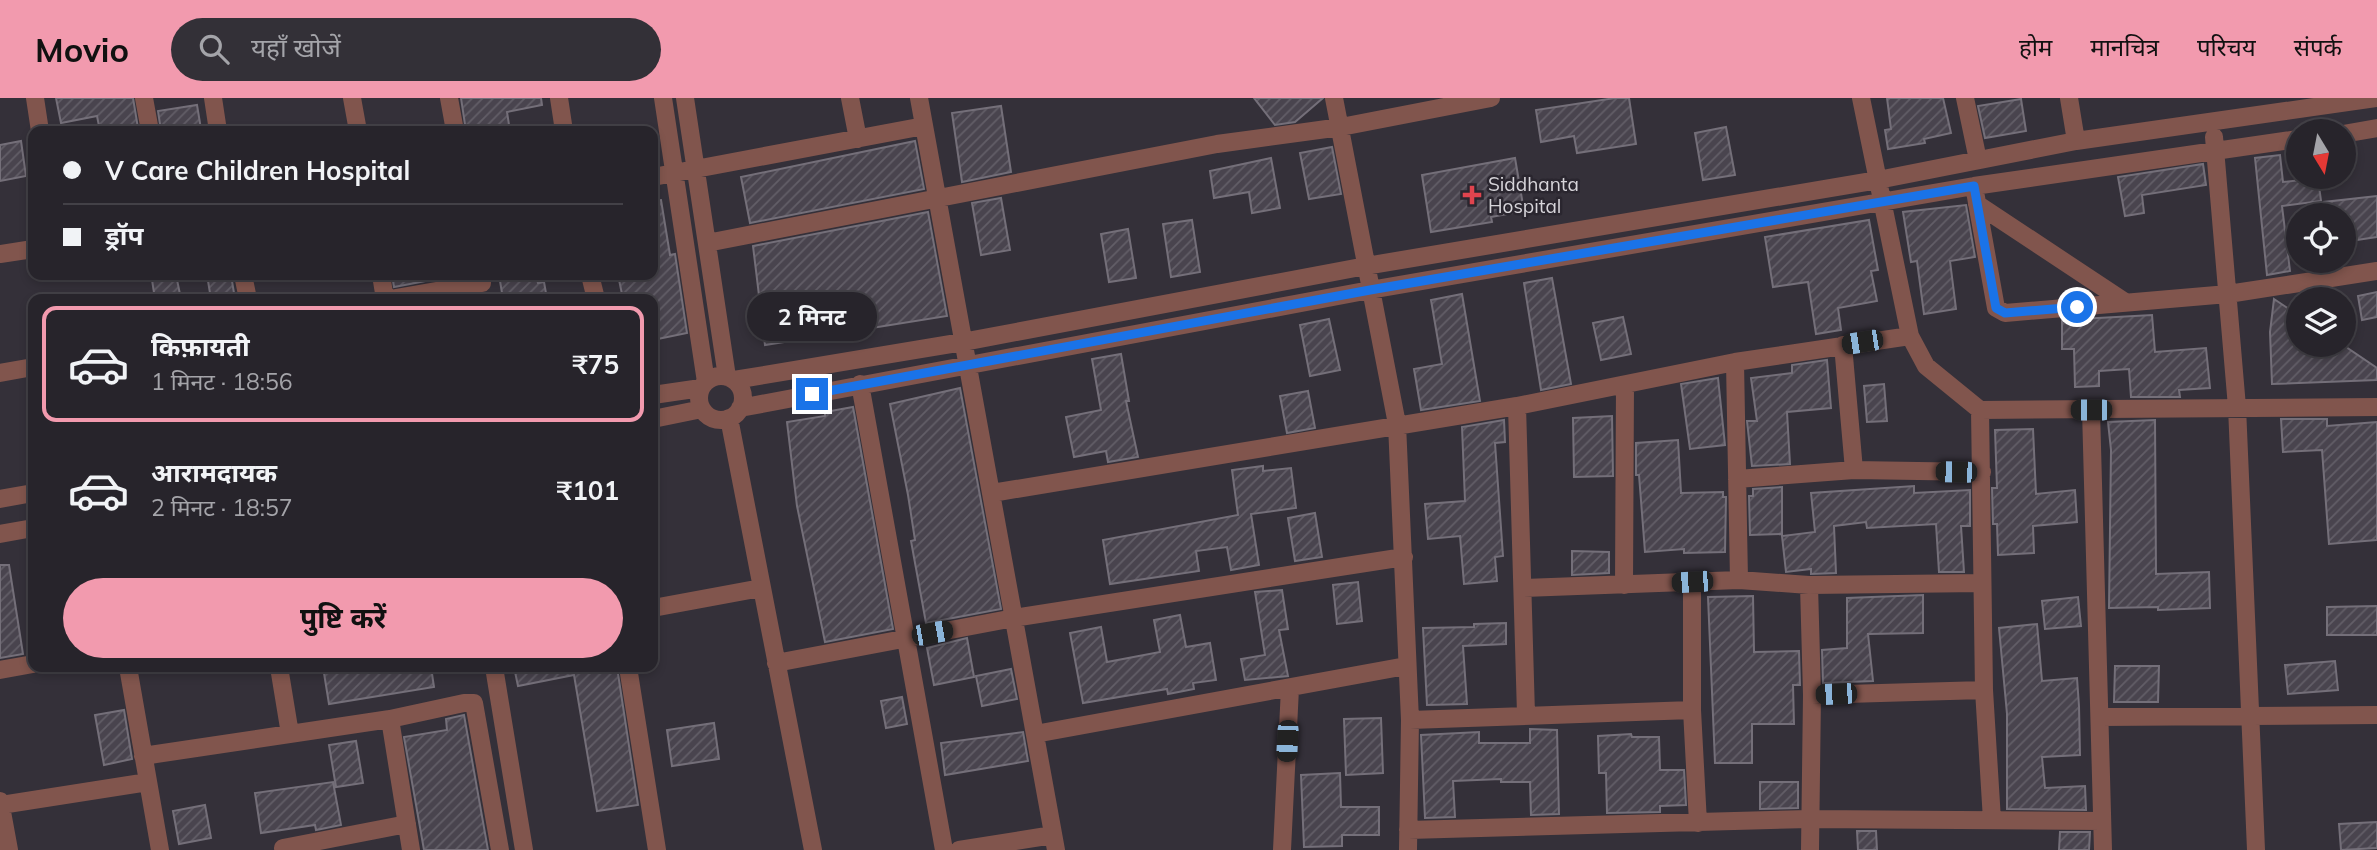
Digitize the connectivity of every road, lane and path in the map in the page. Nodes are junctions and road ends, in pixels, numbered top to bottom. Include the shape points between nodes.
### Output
1 (35, 98) edge
2 (144, 98) edge
3 (213, 98) edge
4 (352, 98) edge
5 (449, 98) edge
6 (559, 98) edge
7 (663, 98) edge
8 (685, 98) edge
9 (850, 98) edge
10 (919, 98) edge
11 (1491, 98) edge
12 (1861, 98) edge
13 (1965, 98) edge
14 (2069, 98) edge
15 (2377, 98) edge
16 (1334, 99) edge
17 (1437, 103) edge
18 (2213, 123) junction
19 (39, 126) edge
20 (149, 126) edge
21 (217, 126) edge
22 (357, 126) edge
23 (454, 126) edge
24 (563, 126) edge
25 (924, 126) junction
26 (1341, 127) junction
27 (2377, 128) edge
28 (2356, 132) edge
29 (858, 139) junction
30 (2286, 140) edge
31 (2076, 141) junction
32 (2215, 149) junction
33 (1978, 160) junction
34 (696, 170) junction
35 (675, 173) junction
36 (658, 176) edge
37 (1878, 180) junction
38 (1974, 186) junction
39 (938, 201) junction
40 (1883, 203) junction
41 (1977, 204) junction
42 (707, 243) junction
43 (28, 249) edge
44 (0, 254) edge
45 (1366, 266) junction
46 (2377, 271) edge
47 (482, 286) edge
48 (1370, 290) junction
49 (424, 294) edge
50 (2228, 294) junction
51 (2125, 303) junction
52 (1910, 336) junction
53 (964, 342) junction
54 (1843, 345) junction
55 (1735, 362) junction
56 (968, 363) junction
57 (28, 368) edge
58 (0, 373) edge
59 (731, 379) junction
60 (860, 384) junction
61 (704, 385) junction
62 (1625, 385) junction
63 (658, 394) edge
64 (1517, 406) junction
65 (2237, 407) junction
66 (2377, 407) edge
67 (702, 409) junction
68 (1980, 410) junction
69 (2091, 410) junction
70 (735, 413) junction
71 (658, 418) edge
72 (1397, 424) junction
73 (1854, 470) junction
74 (1982, 472) junction
75 (1737, 479) junction
76 (992, 493) junction
77 (28, 494) edge
78 (0, 499) edge
79 (28, 529) edge
80 (0, 534) edge
81 (1404, 557) junction
82 (1739, 580) junction
83 (1692, 582) junction
84 (1982, 583) junction
85 (1624, 585) junction
86 (1809, 585) junction
87 (761, 588) junction
88 (1523, 588) junction
89 (658, 607) edge
90 (1014, 618) junction
91 (905, 637) junction
92 (776, 663) junction
93 (28, 665) edge
94 (1406, 666) junction
95 (0, 670) edge
96 (129, 672) edge
97 (280, 672) edge
98 (495, 672) edge
99 (629, 672) edge
100 (1290, 688) junction
101 (1984, 690) junction
102 (1812, 695) junction
103 (1692, 710) junction
104 (1525, 714) junction
105 (2250, 715) junction
106 (2377, 715) edge
107 (2100, 717) junction
108 (390, 719) junction
109 (1410, 720) junction
110 (290, 734) junction
111 (1035, 734) junction
112 (144, 756) junction
113 (148, 782) junction
114 (0, 803) edge
115 (1809, 820) junction
116 (1992, 820) junction
117 (2102, 821) junction
118 (1698, 823) junction
119 (407, 824) junction
120 (1408, 830) junction
121 (1054, 842) edge
122 (279, 849) edge
123 (1278, 849) edge
124 (9, 850) edge
125 (160, 850) edge
126 (411, 850) edge
127 (499, 850) edge
128 (524, 850) edge
129 (657, 850) edge
130 (810, 850) edge
131 (944, 850) edge
132 (959, 850) edge
133 (1408, 850) edge
134 (1810, 850) edge
135 (2103, 850) edge
136 (2256, 850) edge

1 - 19 street
2 - 20 street
3 - 21 street
4 - 22 street
5 - 23 street
6 - 24 street
7 - 35 street
8 - 34 street
9 - 29 street
10 - 25 street
11 - 17 street
12 - 37 street
13 - 33 street
14 - 31 street
15 - 18 street
16 - 26 street
17 - 26 street
18 - 31 street
18 - 32 street
25 - 29 street
25 - 39 street
26 - 39 street via 1217,144
26 - 45 street
27 - 28 street
29 - 34 street
30 - 32 street
31 - 33 street
32 - 38 street
32 - 50 street
33 - 37 street
34 - 35 street
34 - 42 street
35 - 36 street
35 - 61 street
37 - 40 street
37 - 45 street
38 - 40 street
38 - 41 street
39 - 42 street
39 - 53 street
40 - 48 street
40 - 52 street
41 - 51 street
41 - 51 street via 1999,312
42 - 59 street
43 - 44 street
45 - 48 street
45 - 53 street
46 - 50 street
47 - 49 street
48 - 56 street
48 - 72 street
50 - 51 street
50 - 65 street
52 - 54 street
52 - 68 street via 1926,366
53 - 56 street
53 - 59 street
54 - 55 street
54 - 73 street
55 - 62 street
55 - 75 street
56 - 60 street
56 - 76 street
57 - 58 street
59 - 61 street via 712,378
59 - 70 street via 742,393
60 - 70 street
60 - 91 street
61 - 63 street
61 - 67 street via 699,402
62 - 64 street
62 - 85 street
64 - 72 street
64 - 88 street
65 - 66 street
65 - 69 street
65 - 105 street
67 - 70 street via 714,419
67 - 71 street
68 - 69 street
68 - 74 street
69 - 107 street
70 - 87 street
72 - 76 street
72 - 81 street
73 - 74 street
73 - 75 street
74 - 84 street
75 - 82 street
76 - 90 street
77 - 78 street
79 - 80 street
81 - 90 street
81 - 94 street
82 - 83 street
82 - 86 street
83 - 85 street
83 - 103 street
84 - 86 street
84 - 101 street
85 - 88 street
86 - 102 street
87 - 89 street
87 - 92 street
88 - 104 street
90 - 91 street
90 - 111 street
91 - 92 street
91 - 131 street
92 - 130 street
93 - 95 street
94 - 100 street
94 - 109 street
96 - 112 street
97 - 110 street
98 - 128 street
99 - 129 street
100 - 111 street
100 - 123 street
101 - 102 street
101 - 116 street
102 - 115 street
103 - 104 street
103 - 118 street
104 - 109 street
105 - 106 street
105 - 107 street
105 - 136 street
107 - 117 street
108 - 110 street
108 - 119 street
108 - 127 street via 464,702 474,704
109 - 120 street
110 - 112 street
111 - 121 street
112 - 113 street
113 - 114 street
113 - 125 street
114 - 124 street
115 - 116 street
115 - 118 street
115 - 134 street
116 - 117 street
117 - 135 street
118 - 120 street
119 - 122 street
119 - 126 street
120 - 133 street
121 - 132 street

